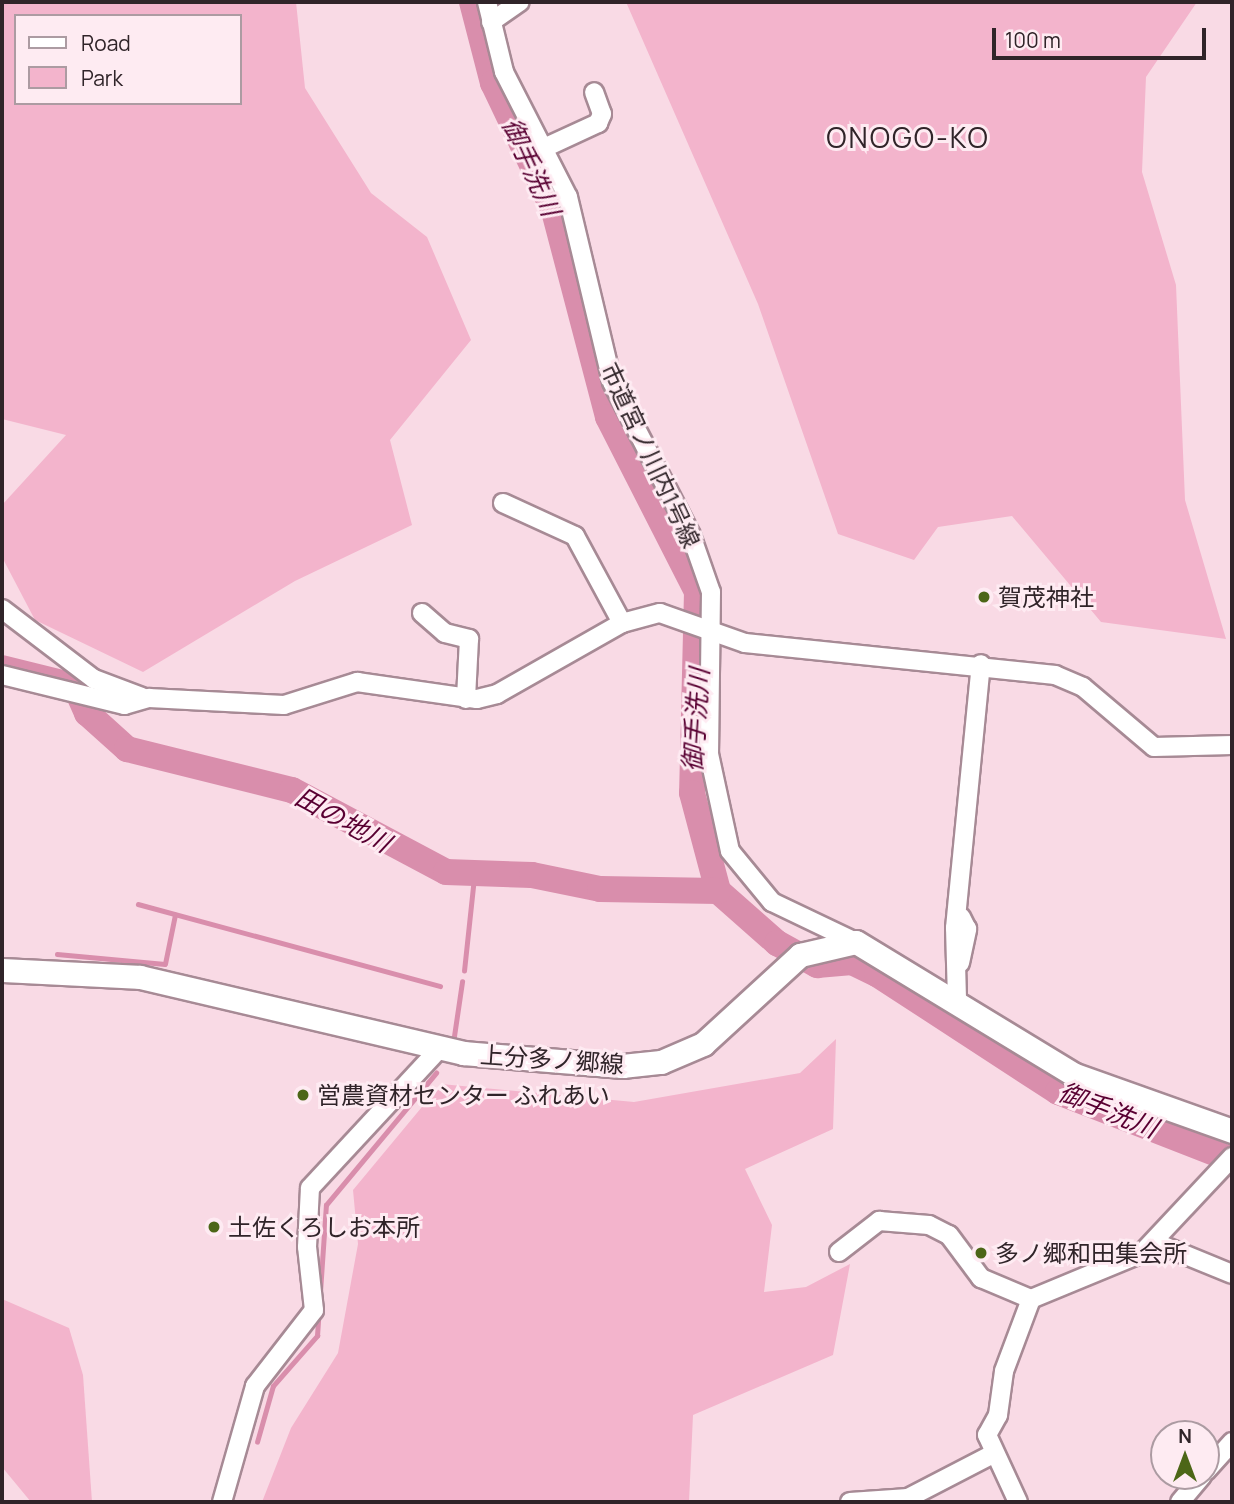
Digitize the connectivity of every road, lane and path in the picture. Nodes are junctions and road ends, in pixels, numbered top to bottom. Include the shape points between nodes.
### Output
1 (487, 2) edge
2 (520, 2) edge
3 (491, 22) junction
4 (594, 93) dead end
5 (544, 148) junction
6 (503, 503) dead end
7 (2, 609) edge
8 (422, 613) dead end
9 (622, 623) junction
10 (712, 632) junction
11 (981, 664) junction
12 (2, 675) edge
13 (149, 698) junction
14 (466, 699) junction
15 (1232, 745) edge
16 (856, 942) junction
17 (2, 970) edge
18 (957, 999) junction
19 (440, 1048) junction
20 (1232, 1131) edge
21 (1228, 1161) edge
22 (1154, 1242) junction
23 (839, 1252) dead end
24 (1232, 1274) edge
25 (1031, 1299) junction
26 (1232, 1442) edge
27 (991, 1455) junction
28 (1220, 1455) edge
29 (222, 1502) edge
30 (850, 1502) edge
31 (1018, 1502) edge

1 - 3 street, 市道宮ノ川内1号線
2 - 3 street
3 - 5 street, 市道宮ノ川内1号線 via 505,72
4 - 5 street via 602,114 598,123
5 - 10 street, 市道宮ノ川内1号線 via 568,197 612,382 691,535 711,592
6 - 9 street via 575,536
7 - 13 street via 94,679
8 - 14 street via 445,633 469,639
9 - 10 street via 660,613
9 - 14 street via 497,694
10 - 11 street via 745,643
10 - 16 street, 市道宮ノ川内1号線 via 709,754 730,851 772,902
11 - 15 street via 1069,679 1154,747
11 - 18 street via 961,917 967,929
12 - 13 street via 124,705
13 - 14 street via 284,705 357,682
16 - 18 main road
16 - 19 main road, 上分多ノ郷線 via 828,943 780,969 703,1044 661,1062 596,1066
17 - 19 main road, 上分多ノ郷線 via 175,983
18 - 20 main road via 1075,1075
19 - 29 street via 310,1188 307,1247 314,1310 255,1386
21 - 22 street
22 - 24 street
22 - 25 street
23 - 25 street via 879,1221 929,1225 949,1235 981,1278
25 - 27 street via 1004,1371 998,1415 987,1435
26 - 28 street
27 - 30 street via 908,1498
27 - 31 street

